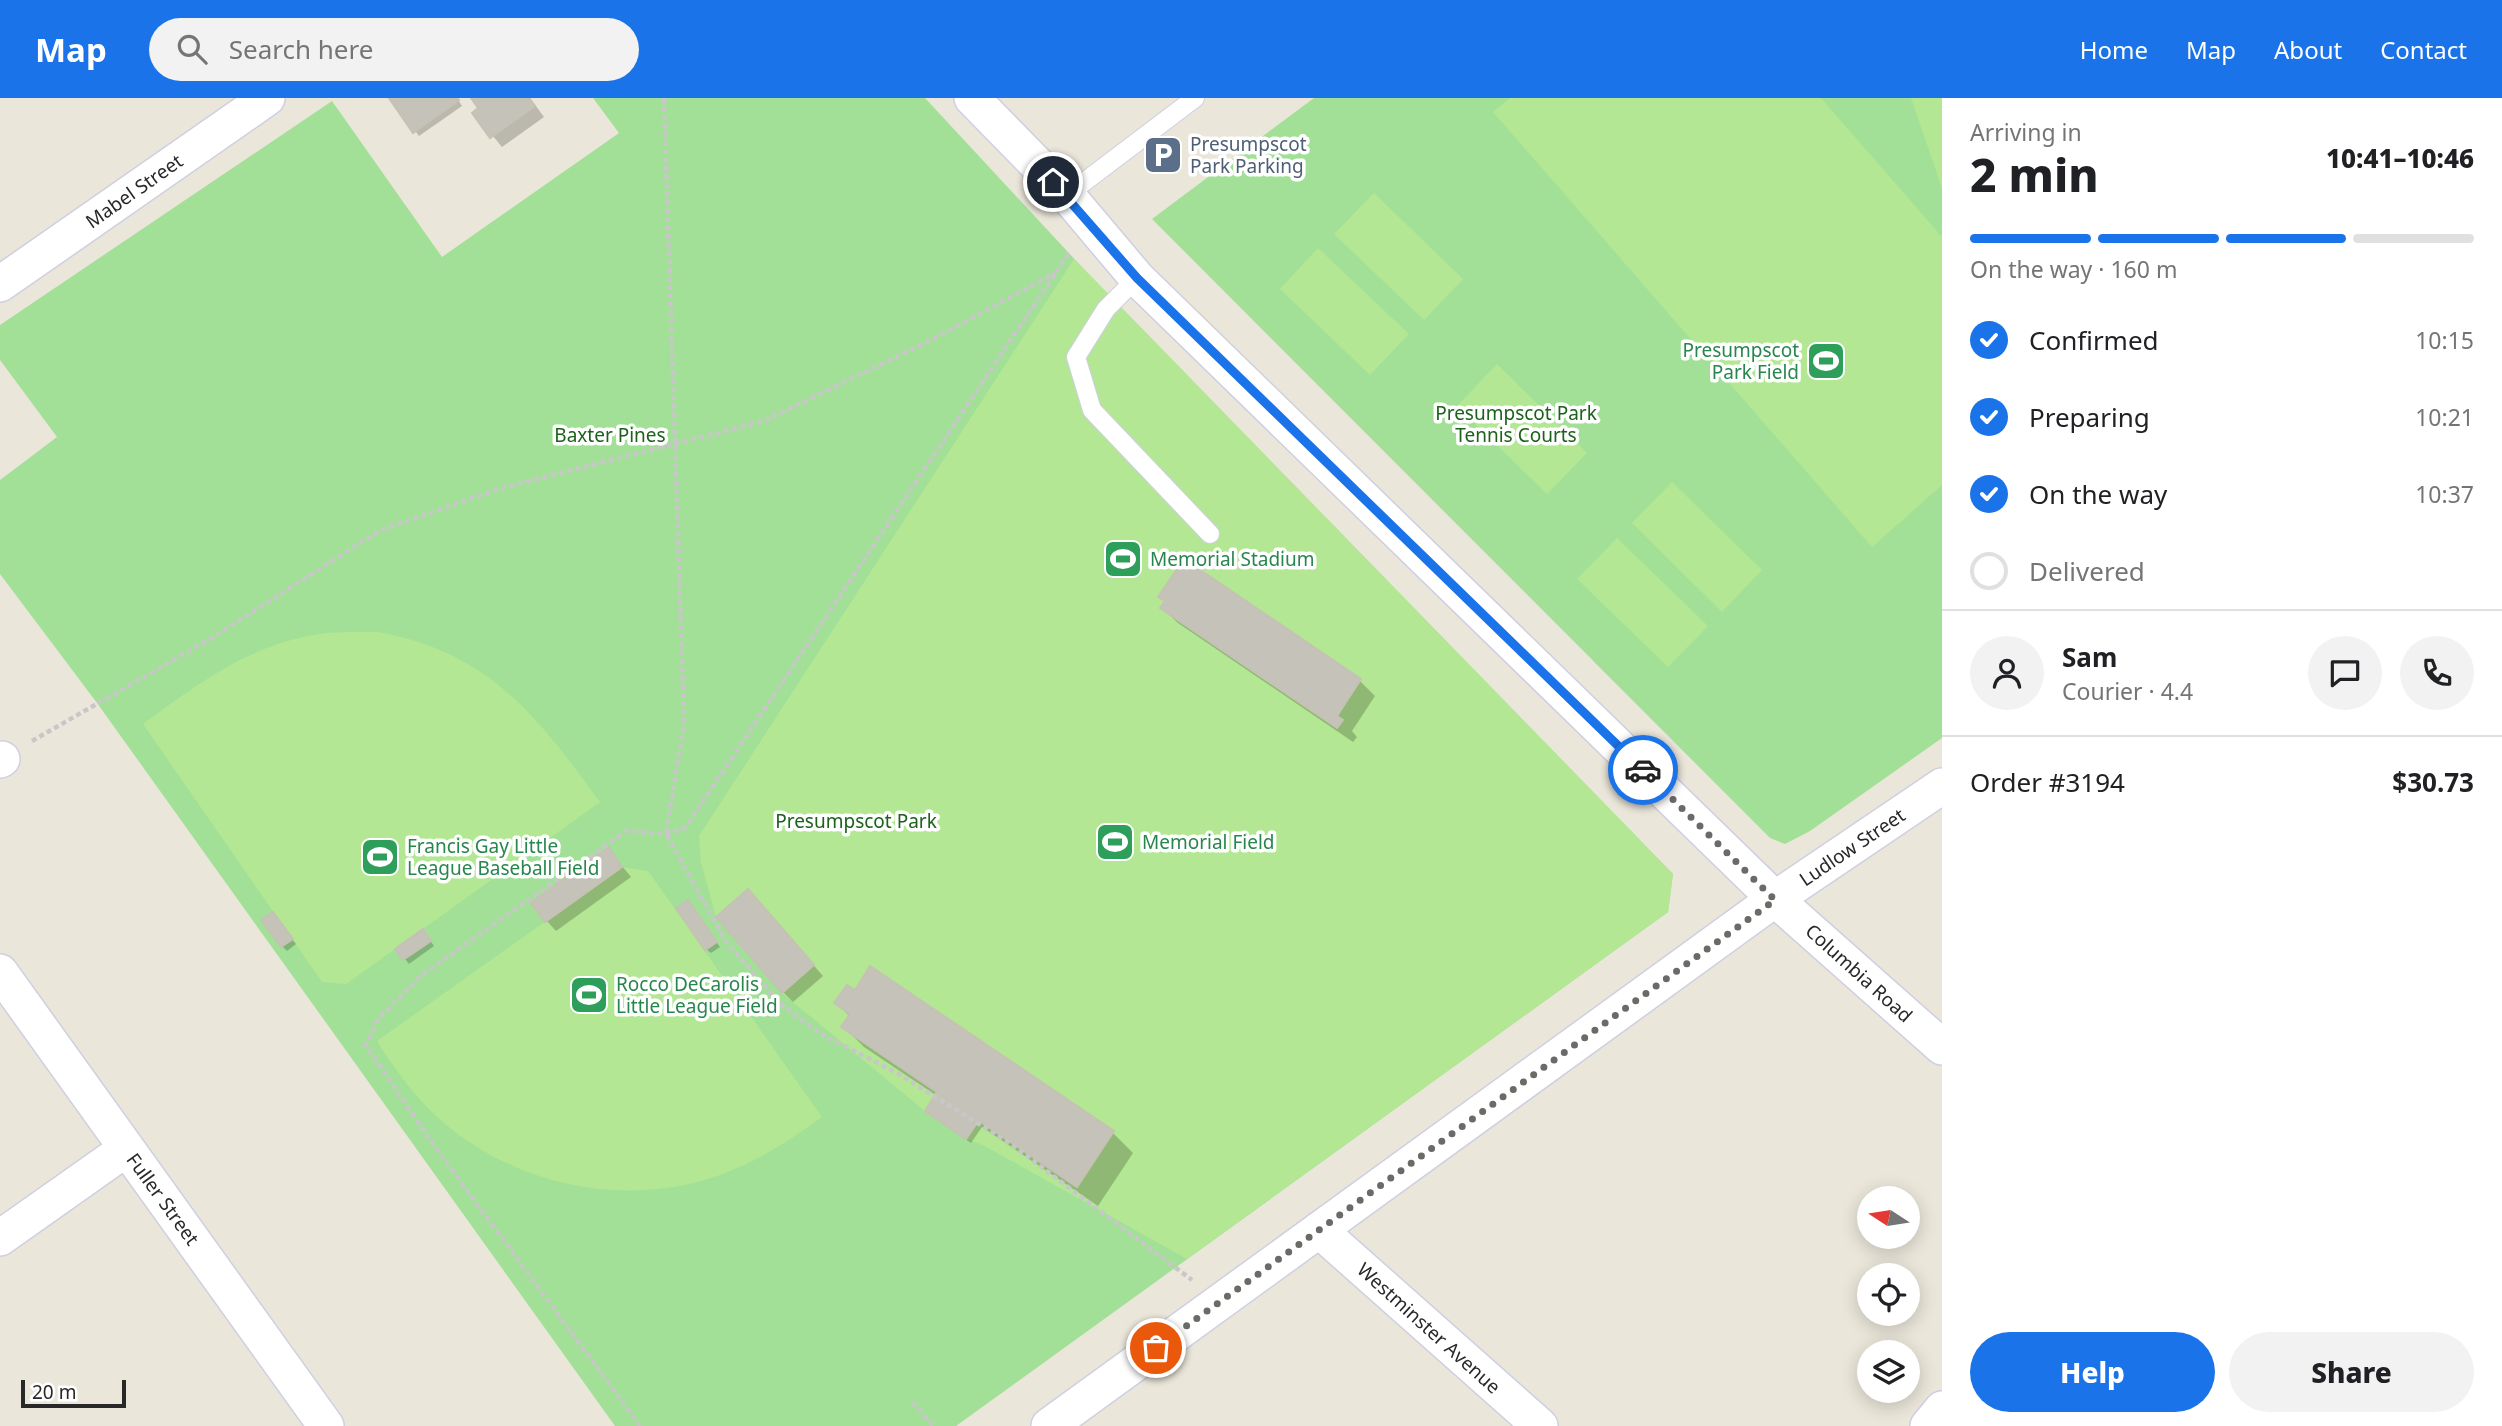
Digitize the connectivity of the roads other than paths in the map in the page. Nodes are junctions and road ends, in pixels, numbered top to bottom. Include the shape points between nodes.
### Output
1 (267, 98) edge
2 (972, 98) edge
3 (1195, 98) edge
4 (1067, 195) junction
5 (1137, 278) junction
6 (0, 284) edge
7 (1210, 534) dead end
8 (1942, 786) edge
9 (1775, 900) junction
10 (0, 972) edge
11 (1942, 1047) edge
12 (126, 1149) junction
13 (1319, 1230) junction
14 (0, 1238) edge
15 (1942, 1409) edge
16 (326, 1426) edge
17 (1049, 1426) edge
18 (1540, 1426) edge
19 (1928, 1426) edge

1 - 6 street, Mabel Street
2 - 4 street, Columbia Road
3 - 4 lane
4 - 5 street, Columbia Road
5 - 7 lane via 1106,309 1076,357 1092,410
5 - 9 street, Columbia Road
8 - 9 street, Ludlow Street
9 - 11 street, Columbia Road
9 - 13 street, Ludlow Street
10 - 12 street, Fuller Street
12 - 14 street
12 - 16 street, Fuller Street
13 - 17 street, Ludlow Street
13 - 18 street, Westminster Avenue
15 - 19 street

